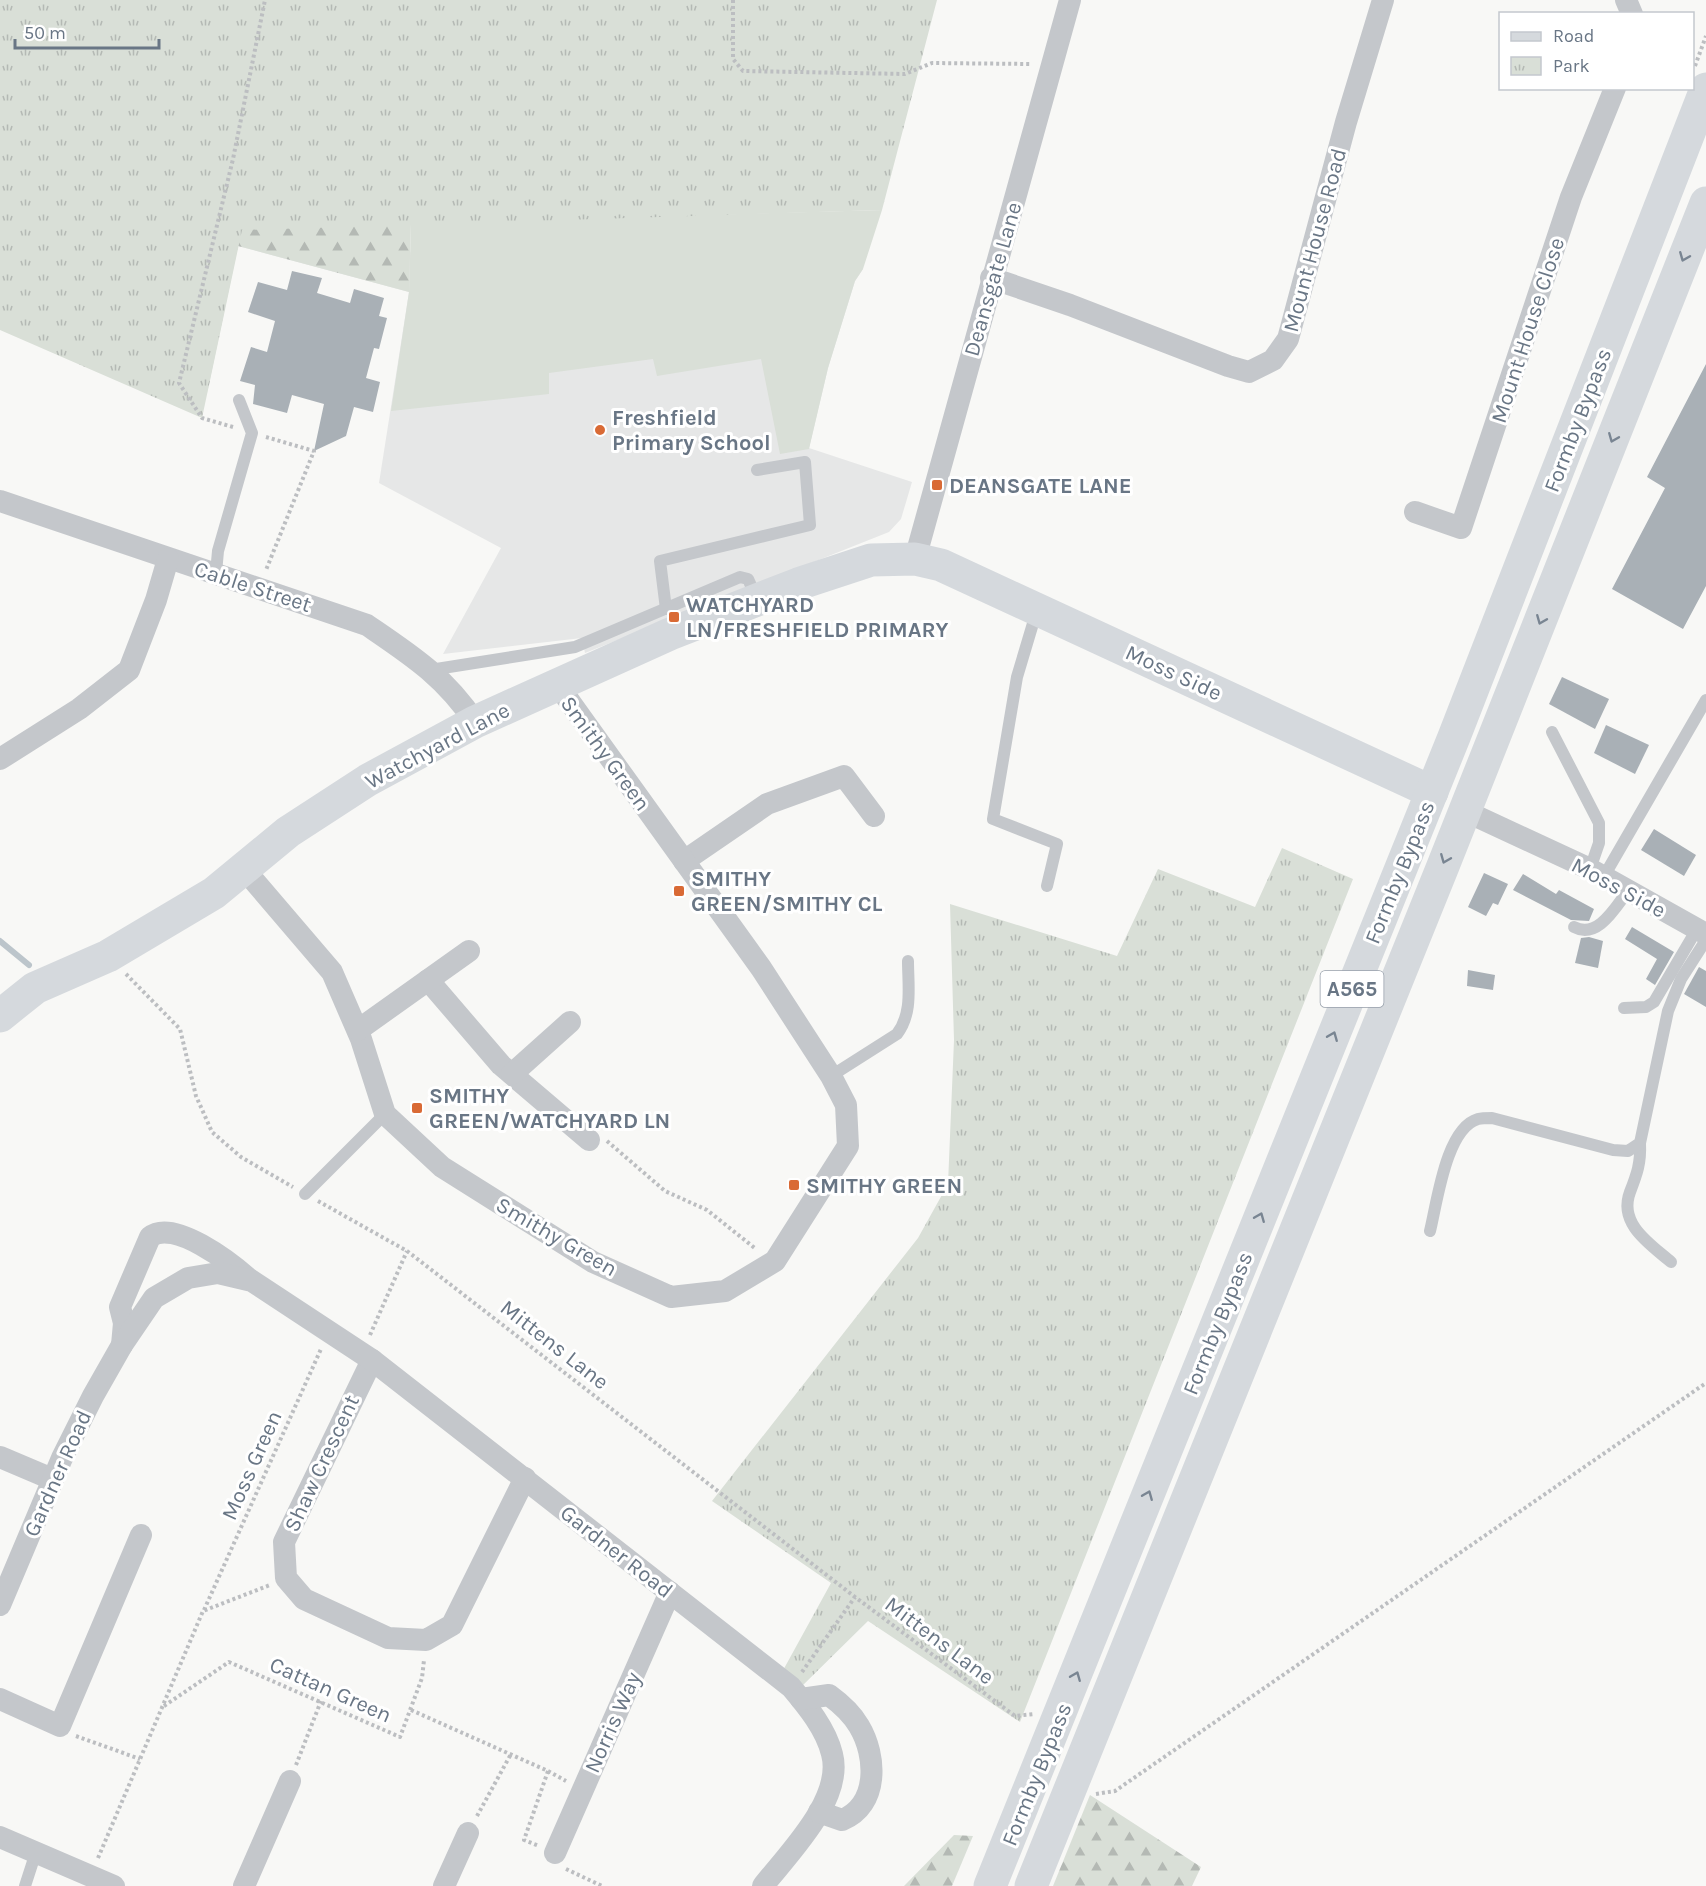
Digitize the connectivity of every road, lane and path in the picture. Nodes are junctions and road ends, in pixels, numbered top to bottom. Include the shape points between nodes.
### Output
1 (265, 0) edge
2 (733, 0) edge
3 (1070, 0) edge
4 (1383, 0) edge
5 (1706, 36) edge
6 (1053, 63) junction
7 (1694, 67) edge
8 (1706, 89) edge
9 (1614, 90) edge
10 (1706, 203) edge
11 (991, 278) junction
12 (239, 400) dead end
13 (252, 433) junction
14 (757, 470) dead end
15 (0, 501) edge
16 (1415, 512) dead end
17 (168, 559) junction
18 (915, 559) junction
19 (216, 573) junction
20 (260, 587) junction
21 (758, 600) junction
22 (666, 609) junction
23 (1037, 609) junction
24 (430, 670) junction
25 (557, 684) junction
26 (1706, 700) edge
27 (475, 722) junction
28 (1552, 732) dead end
29 (0, 759) edge
30 (1432, 792) junction
31 (1465, 811) junction
32 (874, 816) dead end
33 (684, 861) junction
34 (244, 869) junction
35 (1596, 874) junction
36 (1047, 886) dead end
37 (1628, 891) junction
38 (1574, 927) dead end
39 (1703, 934) edge
40 (470, 951) dead end
41 (108, 956) junction
42 (908, 961) dead end
43 (428, 980) junction
44 (1624, 1008) dead end
45 (3, 1009) edge
46 (570, 1022) dead end
47 (358, 1030) junction
48 (512, 1074) junction
49 (831, 1076) junction
50 (385, 1114) junction
51 (589, 1140) joint
52 (1640, 1143) junction
53 (305, 1194) junction
54 (1430, 1231) dead end
55 (407, 1251) junction
56 (775, 1261) junction
57 (1671, 1262) dead end
58 (252, 1281) junction
59 (329, 1332) junction
60 (122, 1345) junction
61 (367, 1357) junction
62 (1706, 1383) edge
63 (0, 1457) edge
64 (525, 1478) junction
65 (52, 1479) junction
66 (141, 1535) dead end
67 (286, 1578) junction
68 (670, 1592) junction
69 (855, 1597) junction
70 (0, 1605) edge
71 (203, 1611) junction
72 (426, 1640) junction
73 (796, 1693) junction
74 (0, 1700) edge
75 (321, 1701) junction
76 (164, 1706) junction
77 (411, 1710) junction
78 (1037, 1714) dead end
79 (60, 1726) junction
80 (511, 1754) junction
81 (141, 1759) junction
82 (290, 1781) joint
83 (1090, 1795) dead end
84 (819, 1812) junction
85 (468, 1833) joint
86 (0, 1837) edge
87 (36, 1852) junction
88 (555, 1853) junction
89 (91, 1875) junction
90 (26, 1886) edge
91 (114, 1886) edge
92 (244, 1886) edge
93 (444, 1886) edge
94 (602, 1886) edge
95 (763, 1886) edge
96 (990, 1886) edge
97 (1031, 1886) edge

1 - 13 path via 233,159 179,383 202,418
2 - 6 path via 734,59 743,71 905,74 932,63
3 - 6 street, Deansgate Lane
4 - 11 street, Mount House Road via 1288,339 1273,360 1249,372 1228,366 1070,304
5 - 7 path
6 - 11 street, Deansgate Lane
8 - 30 main road, Formby Bypass / A565
9 - 16 street, Mount House Close via 1571,197 1461,528
10 -> 31 main road, Formby Bypass / A565
11 - 18 street, Deansgate Lane
12 - 13 lane
13 - 19 lane via 218,551
13 - 20 path via 314,451
14 - 22 lane via 805,462 810,525 660,561
15 - 17 street, Cable Street
17 - 19 street, Cable Street
17 - 29 street via 129,670 79,709
18 - 21 main road, Watchyard Lane via 871,560
18 - 23 main road, Moss Side via 941,566
19 - 20 street, Cable Street
20 - 24 street, Cable Street via 367,625
21 - 22 lane via 748,579 740,578
21 - 25 main road, Watchyard Lane
22 - 24 lane via 575,647
23 - 30 main road, Moss Side
23 - 36 lane via 1017,677 993,819 1057,844
24 - 27 street, Cable Street via 456,694
25 - 27 main road, Watchyard Lane
25 - 33 street, Smithy Green
26 - 35 lane
27 - 34 main road, Watchyard Lane via 368,780 288,832
28 - 35 lane via 1599,823
96 -> 30 main road, Formby Bypass / A565
31 - 35 street, Moss Side
31 -> 97 main road, Formby Bypass / A565
32 - 33 street via 844,776 767,804
33 - 49 street, Smithy Green
34 - 41 main road, Watchyard Lane via 214,893
34 - 47 street, Smithy Green via 332,972
35 - 37 street, Moss Side
37 - 38 lane via 1595,928
37 - 39 street, Moss Side
39 - 44 lane via 1654,1002 1646,1007
39 - 52 lane via 1668,1011
40 - 43 street
41 - 45 main road, Watchyard Lane via 35,988
41 - 53 path, Mittens Lane via 180,1029 196,1096 212,1132 241,1157
42 - 49 lane via 908,1015 904,1025 897,1034
43 - 47 street
43 - 48 street
46 - 48 street
47 - 50 street, Smithy Green
48 - 51 street
49 - 56 street, Smithy Green via 846,1105 848,1146
50 - 53 lane
50 - 56 street, Smithy Green via 442,1167 593,1262 671,1297 726,1291
51 - 56 path via 601,1135 665,1191 707,1210
52 - 54 lane via 1628,1150 1613,1150 1492,1118 1477,1119 1462,1130 1452,1145
52 - 57 lane via 1641,1164 1628,1199 1628,1215 1639,1234
53 - 55 path, Mittens Lane
55 - 61 path
55 - 69 path, Mittens Lane
58 - 59 street, Gardner Road
58 - 60 street, Gardner Road via 218,1273 189,1278 154,1298
58 - 60 street, Gardner Road via 208,1249 165,1231 156,1232 150,1237 120,1307 124,1323
59 - 61 street, Gardner Road
59 - 71 path, Moss Green
60 - 65 street, Gardner Road
61 - 64 street, Gardner Road
61 - 67 street, Shaw Crescent via 284,1542
62 - 83 path via 1115,1791
63 - 65 street
64 - 68 street, Gardner Road
64 - 72 street via 452,1625
65 - 70 street, Gardner Road
66 - 79 street
67 - 71 path
67 - 72 street via 304,1599 388,1638
68 - 73 street, Gardner Road
68 - 88 street, Norris Way
69 - 73 path
69 - 78 path, Mittens Lane via 1015,1716
71 - 76 path, Moss Green
72 - 77 path, Cattan Green via 422,1678
73 - 84 street, Gardner Road via 812,1711 833,1755 831,1787
73 - 84 street via 829,1695 839,1703 859,1726 871,1770 870,1791 851,1816 842,1820
74 - 79 street
75 - 76 path, Cattan Green via 229,1662
75 - 77 path, Cattan Green via 400,1737
75 - 82 path
76 - 81 path, Moss Green
77 - 80 path
79 - 81 path via 78,1737
80 - 85 path
80 - 88 path via 548,1771 524,1840
81 - 89 path, Moss Green
82 - 92 street
84 - 95 street, Gardner Road
85 - 93 street
86 - 87 street
87 - 89 street
87 - 90 lane
88 - 94 path via 567,1871
89 - 91 street

